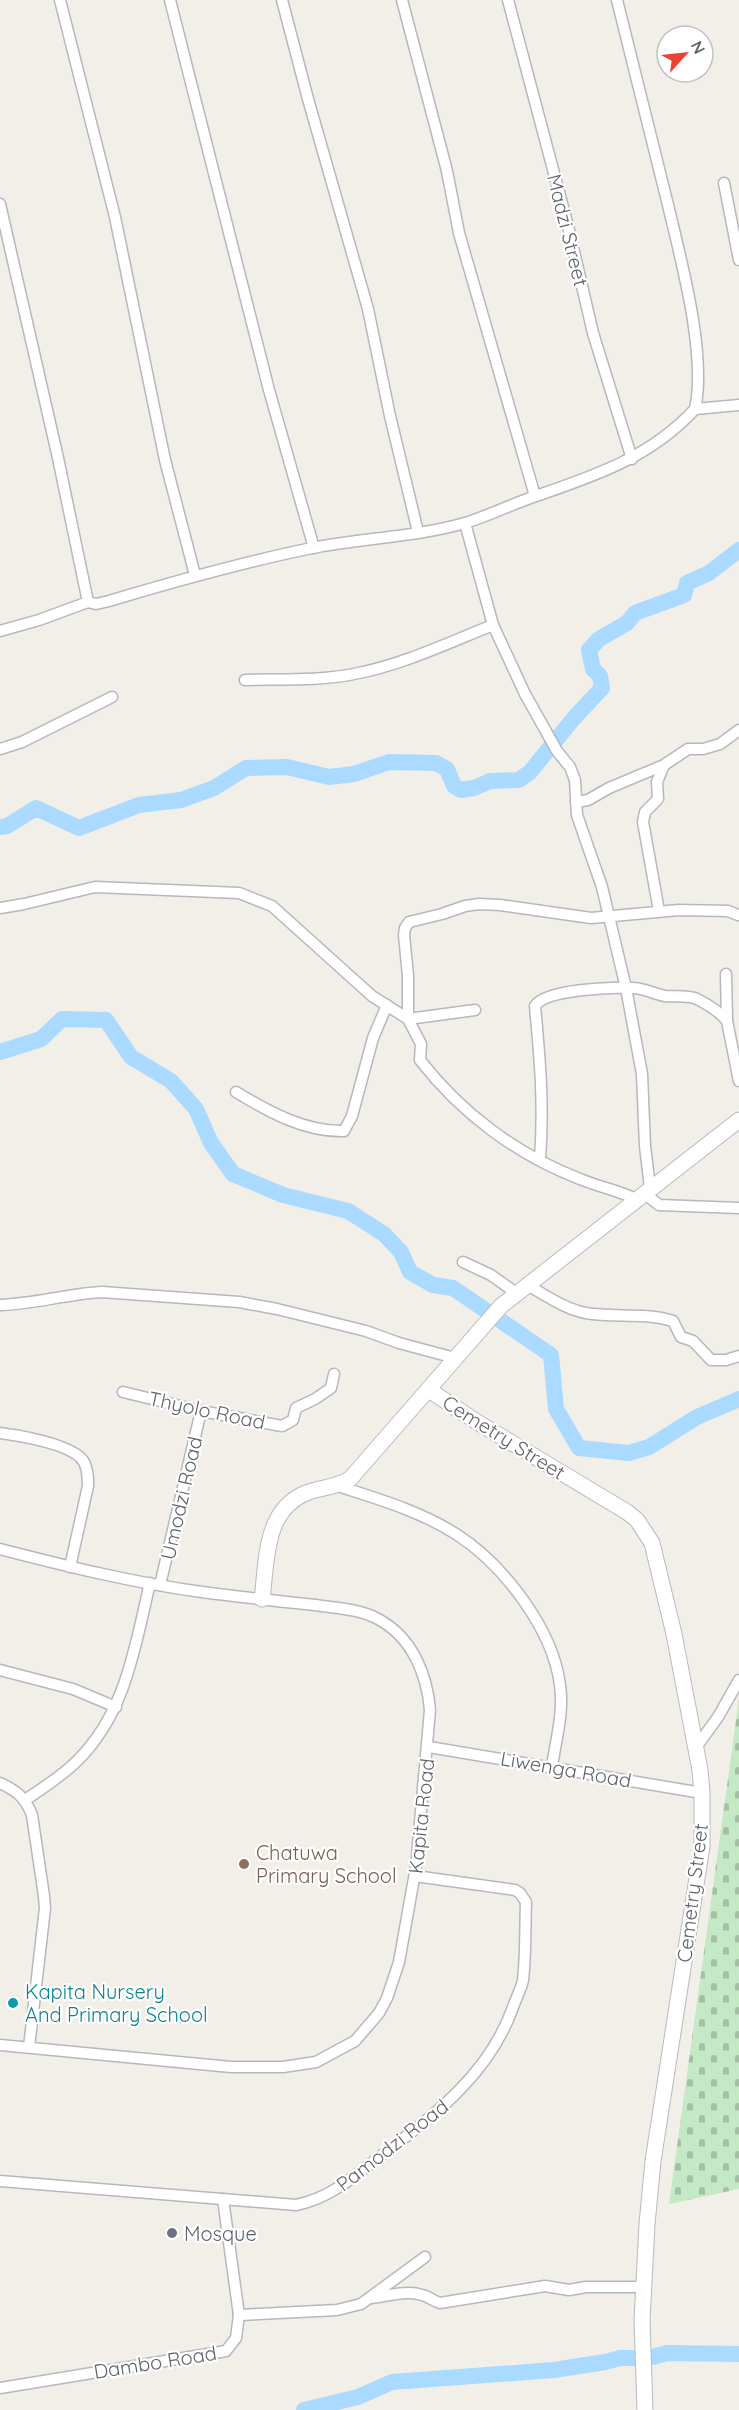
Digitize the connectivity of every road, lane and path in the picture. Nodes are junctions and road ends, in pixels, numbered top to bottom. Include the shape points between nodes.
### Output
1 (60, 0) edge
2 (170, 0) edge
3 (282, 0) edge
4 (402, 0) edge
5 (508, 0) edge
6 (617, 0) edge
7 (724, 183) dead end
8 (0, 204) edge
9 (739, 260) edge
10 (739, 405) edge
11 (695, 409) junction
12 (632, 459) junction
13 (535, 496) junction
14 (465, 523) junction
15 (418, 532) junction
16 (314, 548) junction
17 (195, 575) junction
18 (88, 602) junction
19 (493, 625) junction
20 (0, 631) edge
21 (245, 681) dead end
22 (112, 697) dead end
23 (739, 730) edge
24 (0, 749) edge
25 (664, 765) junction
26 (576, 802) junction
27 (0, 908) edge
28 (659, 911) junction
29 (738, 915) edge
30 (610, 918) junction
31 (726, 974) dead end
32 (626, 988) junction
33 (387, 1005) junction
34 (475, 1010) dead end
35 (408, 1018) junction
36 (727, 1021) junction
37 (739, 1081) edge
38 (236, 1092) dead end
39 (739, 1120) edge
40 (540, 1159) junction
41 (643, 1193) junction
42 (739, 1208) edge
43 (463, 1262) dead end
44 (521, 1289) junction
45 (0, 1305) edge
46 (739, 1356) edge
47 (455, 1358) junction
48 (334, 1374) dead end
49 (429, 1390) junction
50 (123, 1392) dead end
51 (201, 1411) junction
52 (0, 1433) edge
53 (338, 1486) junction
54 (0, 1549) edge
55 (70, 1567) junction
56 (155, 1584) junction
57 (262, 1599) junction
58 (0, 1670) edge
59 (739, 1680) edge
60 (116, 1707) junction
61 (697, 1746) junction
62 (429, 1747) junction
63 (552, 1766) junction
64 (0, 1783) edge
65 (702, 1793) junction
66 (25, 1800) junction
67 (415, 1876) junction
68 (0, 2045) edge
69 (29, 2047) junction
70 (0, 2181) edge
71 (223, 2199) junction
72 (425, 2257) dead end
73 (643, 2287) junction
74 (372, 2298) junction
75 (239, 2315) junction
76 (0, 2388) edge
77 (645, 2410) edge

1 - 17 street via 115,217 165,460
2 - 16 street via 266,380
3 - 15 street via 368,309
4 - 13 street via 447,171 459,233
5 - 12 street, Madzi Street via 593,333
6 - 11 street via 690,308 696,346
7 - 9 street
8 - 18 street
10 - 11 street
11 - 12 street
12 - 13 street via 584,481
13 - 14 street
14 - 15 street
14 - 19 street
15 - 16 street
16 - 17 street
17 - 18 street via 110,601
18 - 20 street
19 - 21 street via 355,674
19 - 26 street via 525,694 572,774
22 - 24 street
23 - 25 street via 720,744 688,749
25 - 26 street
25 - 28 street via 656,786 658,799 645,812 643,822
26 - 30 street
27 - 33 street via 95,887 239,893 272,906
28 - 29 street via 728,911
28 - 30 street
30 - 32 street
30 - 35 street via 581,918 479,904 409,922 404,935
31 - 36 street
32 - 36 street via 696,998
32 - 40 street via 572,992 537,1001 543,1080
32 - 41 street via 642,1074
33 - 35 street
33 - 38 street via 344,1131 309,1127
34 - 35 street
35 - 40 street via 421,1044 420,1060 441,1086 498,1136
36 - 37 street
39 - 41 street
40 - 41 street via 580,1179
41 - 42 street via 653,1202 667,1206
41 - 44 street
43 - 44 street
44 - 46 street via 585,1312 674,1321 681,1336 693,1341 711,1360
44 - 47 street
45 - 47 street via 28,1304 80,1293 239,1302 317,1318
47 - 49 street
48 - 51 street, Thyolo Road via 331,1388 296,1408 293,1420 282,1426
49 - 53 street via 350,1479
49 - 61 street, Cemetry Street via 627,1512 644,1530 656,1558
50 - 51 street, Thyolo Road
51 - 56 street, Umodzi Road
52 - 55 street via 67,1449 84,1462 88,1486
53 - 57 street via 299,1497 282,1509 270,1537
53 - 63 street via 417,1514 458,1535 494,1566 533,1613 552,1652 560,1685
54 - 55 street, Kapita Road
55 - 56 street, Kapita Road
56 - 57 street, Kapita Road
56 - 60 street, Umodzi Road
57 - 62 street, Kapita Road via 358,1612 392,1628 414,1654 427,1685
58 - 60 street via 73,1689
59 - 61 street
60 - 66 street, Umodzi Road via 78,1760
61 - 65 street, Cemetry Street
62 - 63 street, Liwenga Road
62 - 67 street, Kapita Road
63 - 65 street, Liwenga Road
64 - 66 street
65 - 73 street, Cemetry Street via 702,1846 653,2161
66 - 69 street via 32,1815 45,1908
67 - 69 street, Kapita Road via 399,1962 387,1998 355,2041 325,2058 298,2066 231,2067
67 - 71 street, Pamodzi Road via 515,1890 524,1897 522,1983 495,2047 451,2101 326,2196 296,2205
68 - 69 street, Kapita Road
70 - 71 street, Pamodzi Road
71 - 75 street, Dambo Road
72 - 74 street
73 - 74 street via 545,2286 440,2303 415,2293
73 - 77 street, Cemetry Street
74 - 75 street via 337,2310
75 - 76 street, Dambo Road via 236,2338 220,2353

